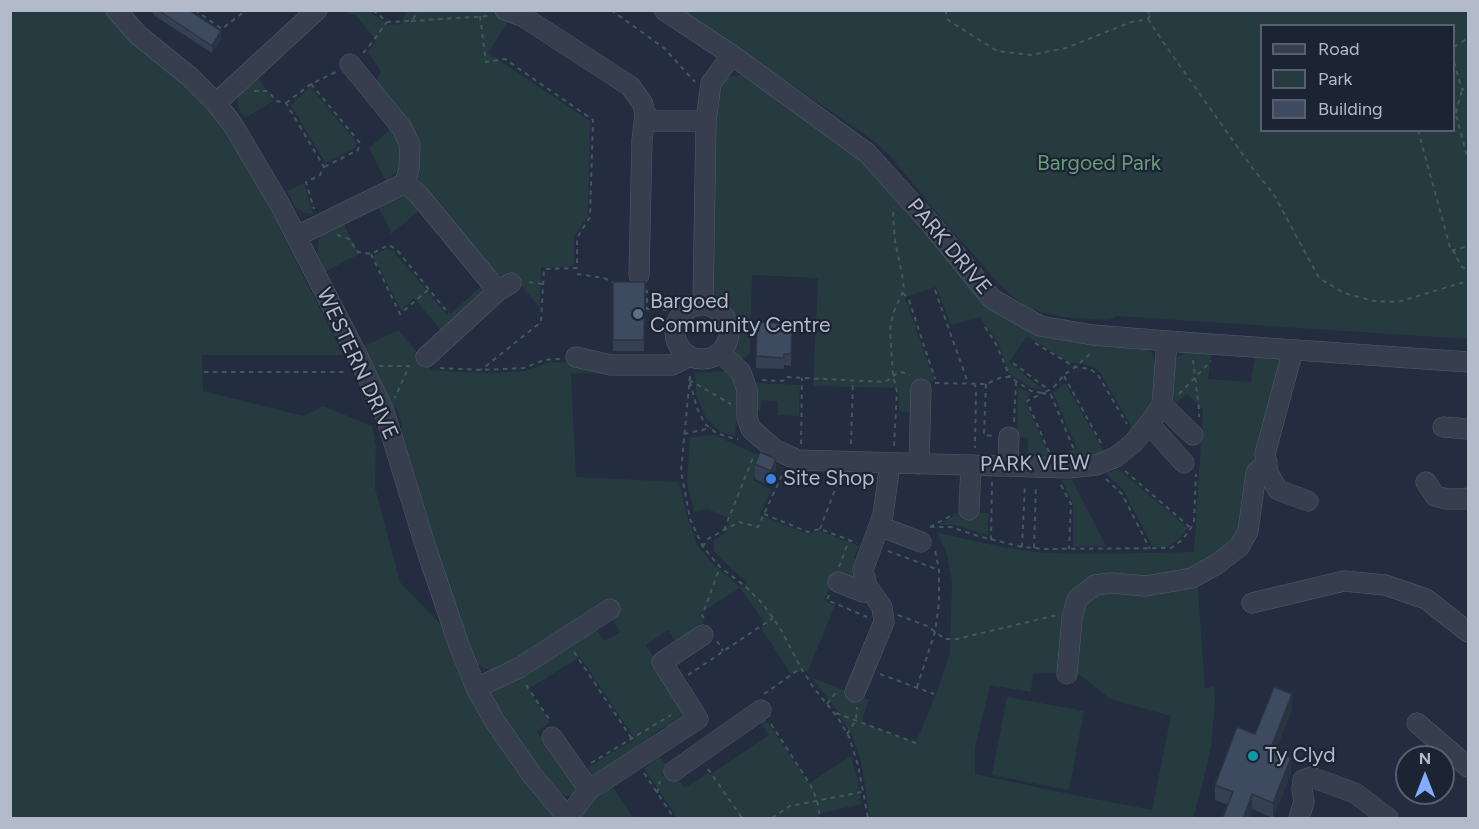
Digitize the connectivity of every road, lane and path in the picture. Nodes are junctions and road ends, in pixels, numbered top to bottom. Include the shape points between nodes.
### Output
1 (116, 10) edge
2 (195, 10) edge
3 (246, 10) edge
4 (317, 10) edge
5 (374, 10) edge
6 (420, 10) edge
7 (611, 10) edge
8 (664, 10) edge
9 (945, 10) edge
10 (1149, 10) edge
11 (1154, 10) edge
12 (497, 13) edge
13 (480, 16) junction
14 (1148, 20) junction
15 (411, 21) junction
16 (1468, 38) edge
17 (1455, 46) edge
18 (732, 56) junction
19 (1455, 66) edge
20 (362, 70) dead end
21 (311, 84) dead end
22 (1468, 87) edge
23 (1462, 90) junction
24 (710, 92) junction
25 (216, 103) junction
26 (1455, 111) edge
27 (1456, 115) junction
28 (645, 116) junction
29 (706, 120) junction
30 (1419, 132) edge
31 (1468, 160) edge
32 (324, 167) dead end
33 (405, 183) junction
34 (900, 189) junction
35 (297, 236) junction
36 (1468, 246) edge
37 (1454, 250) junction
38 (370, 254) dead end
39 (1468, 271) edge
40 (577, 274) dead end
41 (1468, 281) edge
42 (639, 283) joint
43 (621, 286) edge
44 (429, 289) dead end
45 (935, 290) dead end
46 (903, 293) junction
47 (703, 305) junction
48 (679, 320) junction
49 (985, 327) dead end
50 (1108, 336) junction
51 (1029, 339) dead end
52 (1167, 341) junction
53 (1191, 343) junction
54 (1226, 345) junction
55 (1293, 350) junction
56 (720, 352) junction
57 (436, 357) joint
58 (576, 357) joint
59 (681, 360) junction
60 (1468, 362) edge
61 (1013, 363) dead end
62 (373, 366) dead end
63 (1075, 367) junction
64 (481, 370) junction
65 (204, 372) dead end
66 (353, 372) dead end
67 (893, 376) junction
68 (1010, 377) junction
69 (1195, 377) junction
70 (802, 378) junction
71 (743, 379) junction
72 (689, 380) junction
73 (1016, 381) junction
74 (968, 383) junction
75 (974, 383) junction
76 (925, 384) junction
77 (986, 384) junction
78 (1047, 391) junction
79 (1162, 405) junction
80 (384, 411) junction
81 (747, 413) junction
82 (1149, 424) junction
83 (1443, 427) dead end
84 (711, 428) junction
85 (1196, 428) joint
86 (1468, 429) edge
87 (684, 434) junction
88 (760, 437) junction
89 (1009, 437) junction
90 (1128, 448) junction
91 (796, 459) junction
92 (1267, 462) junction
93 (890, 463) junction
94 (919, 464) junction
95 (1190, 464) joint
96 (971, 465) junction
97 (1096, 465) junction
98 (1015, 466) junction
99 (1426, 482) dead end
100 (1468, 498) edge
101 (1308, 501) dead end
102 (969, 510) dead end
103 (764, 514) junction
104 (879, 526) junction
105 (724, 530) junction
106 (928, 539) junction
107 (991, 540) junction
108 (872, 545) junction
109 (703, 547) junction
110 (1022, 547) junction
111 (1034, 548) junction
112 (1150, 549) junction
113 (720, 567) junction
114 (939, 570) junction
115 (838, 582) dead end
116 (870, 591) junction
117 (1252, 603) dead end
118 (882, 607) junction
119 (610, 609) dead end
120 (1074, 610) junction
121 (773, 618) junction
122 (708, 631) junction
123 (935, 632) junction
124 (1468, 632) edge
125 (565, 639) junction
126 (723, 651) junction
127 (801, 668) junction
128 (865, 668) junction
129 (515, 670) junction
130 (1067, 674) dead end
131 (676, 683) junction
132 (917, 687) junction
133 (476, 688) junction
134 (855, 692) joint
135 (934, 694) dead end
136 (762, 710) junction
137 (694, 712) junction
138 (833, 712) junction
139 (856, 720) junction
140 (1417, 723) dead end
141 (847, 734) junction
142 (552, 737) joint
143 (632, 739) junction
144 (715, 742) junction
145 (916, 743) dead end
146 (698, 754) junction
147 (636, 760) junction
148 (1468, 767) edge
149 (674, 771) dead end
150 (576, 772) junction
151 (588, 790) junction
152 (863, 791) junction
153 (817, 800) junction
154 (568, 818) edge
155 (772, 818) edge
156 (674, 819) edge
157 (741, 819) edge
158 (820, 819) edge
159 (868, 819) edge
160 (1299, 819) edge
161 (1388, 819) edge

1 - 25 street, WESTERN DRIVE via 138,35 190,76
2 - 3 path via 222,29
4 - 25 street
5 - 15 path via 387,21
6 - 15 path
7 - 24 path via 664,48 699,86
8 - 18 street, PARK DRIVE
9 - 14 path via 948,20 997,51 1031,55 1065,48 1131,22
10 - 14 path
11 - 14 path
12 - 13 path
12 - 28 street via 522,16 630,86 643,104
13 - 15 path
13 - 64 path via 486,62 505,59 593,120 590,217 577,238 577,268 543,269 541,322
14 - 41 path via 1273,193 1319,278 1344,293 1398,302
16 - 17 path
18 - 24 street via 711,83
18 - 34 street, PARK DRIVE via 867,153
19 - 23 path
20 - 33 street via 410,145
21 - 32 path via 360,143 358,150
22 - 23 path
23 - 27 path
24 - 29 street
25 - 35 street, WESTERN DRIVE via 233,125
26 - 27 path
27 - 31 path
28 - 29 street via 654,121
28 - 42 street
29 - 47 street
30 - 37 path via 1451,251
33 - 35 street
33 - 57 street via 505,287
34 - 46 path via 892,216
34 - 50 street, PARK DRIVE via 992,299 1040,326
35 - 80 street, WESTERN DRIVE
36 - 37 path
37 - 39 path via 1461,266
38 - 44 path via 400,314
40 - 43 path via 604,278
42 - 48 path via 647,291 647,309 667,310
45 - 74 path
46 - 67 path via 892,314 890,330
46 - 76 path via 909,300
47 - 48 street via 686,310
47 - 56 street via 720,312 729,327 729,337
48 - 59 street via 676,334 683,350
49 - 68 path
50 - 52 street, PARK DRIVE
50 - 63 path
51 - 63 path
52 - 53 street, PARK DRIVE
52 - 79 street, PARK VIEW
53 - 54 street, PARK DRIVE
53 - 69 path
54 - 55 street, PARK DRIVE
54 - 69 path
55 - 60 street, PARK DRIVE
55 - 92 street via 1265,454
56 - 59 street via 705,359
56 - 71 street via 741,372
57 - 64 path
58 - 59 street via 611,365
58 - 64 path via 544,360 524,368
59 - 72 path via 690,371
61 - 78 path
62 - 80 path via 409,366 393,402
63 - 78 path
63 - 90 path via 1090,369 1098,375 1127,424
65 - 66 path
67 - 70 path via 885,382
67 - 76 path via 906,373
67 - 93 path via 897,390
68 - 73 path
68 - 77 path
69 - 79 path via 1172,402
69 - 85 path via 1199,409
70 - 71 path
70 - 91 path
71 - 81 street, PARK VIEW
72 - 81 path
72 - 84 path via 697,408
72 - 87 path
73 - 78 path via 1031,391
73 - 89 path via 1013,437
74 - 75 path
74 - 76 path
75 - 77 path
75 - 96 path via 975,456
76 - 94 street
77 - 89 path via 984,435
79 - 82 street, PARK VIEW
79 - 85 street
80 - 133 street, WESTERN DRIVE via 427,551
81 - 88 street, PARK VIEW via 751,429
82 - 90 street, PARK VIEW
82 - 95 street
83 - 86 street
84 - 87 path
84 - 88 path via 735,439
87 - 109 path via 683,489 690,519
88 - 91 street, PARK VIEW
88 - 105 path
89 - 98 street
90 - 97 street, PARK VIEW
91 - 93 street, PARK VIEW
91 - 103 path
92 - 101 street via 1268,473 1278,490
92 - 120 street via 1256,474 1248,531 1239,547 1217,564 1192,578 1146,586 1095,585 1077,599
93 - 94 street, PARK VIEW
93 - 104 street
94 - 96 street, PARK VIEW
95 - 112 path via 1194,521 1191,528 1171,548
96 - 98 street, PARK VIEW
96 - 102 street
97 - 98 street, PARK VIEW
97 - 112 path via 1122,494
98 - 107 path
98 - 110 path
98 - 111 path
99 - 100 street via 1435,496
103 - 105 path via 758,527 739,522
103 - 108 path via 808,532 820,529
104 - 106 street
104 - 108 street
105 - 109 path via 706,540
106 - 107 path via 951,527
106 - 114 path
107 - 110 path
108 - 114 path
108 - 116 street via 863,570
109 - 113 path
110 - 111 path
111 - 112 path
113 - 121 path via 746,587
113 - 122 path via 702,616
114 - 123 path
115 - 116 street
116 - 118 street
117 - 124 street via 1344,581 1385,585 1426,599
118 - 123 path
118 - 128 street via 884,622
119 - 125 street
120 - 123 path via 957,639 945,639
120 - 130 street
121 - 126 path
121 - 127 path
122 - 126 path
122 - 131 street via 662,662
123 - 132 path
125 - 129 street
125 - 143 path
126 - 131 path
127 - 136 path via 755,700
127 - 138 path
128 - 132 path
128 - 134 street
129 - 133 street
129 - 142 path via 556,729
131 - 137 street
132 - 135 path
133 - 154 street, WESTERN DRIVE via 532,775
134 - 139 path
136 - 144 street
136 - 153 path
137 - 143 path
137 - 144 street
137 - 147 street
138 - 139 path
138 - 141 path
139 - 141 path
139 - 145 path
140 - 148 street
141 - 152 path
142 - 150 street
143 - 147 path via 639,750
143 - 150 path
144 - 146 street
146 - 149 street
146 - 157 path
147 - 151 street
147 - 156 path
150 - 151 street
151 - 154 street
152 - 153 path
152 - 159 path
153 - 155 path via 790,806
153 - 158 path
160 - 161 street via 1304,802 1303,780 1311,777 1355,793

